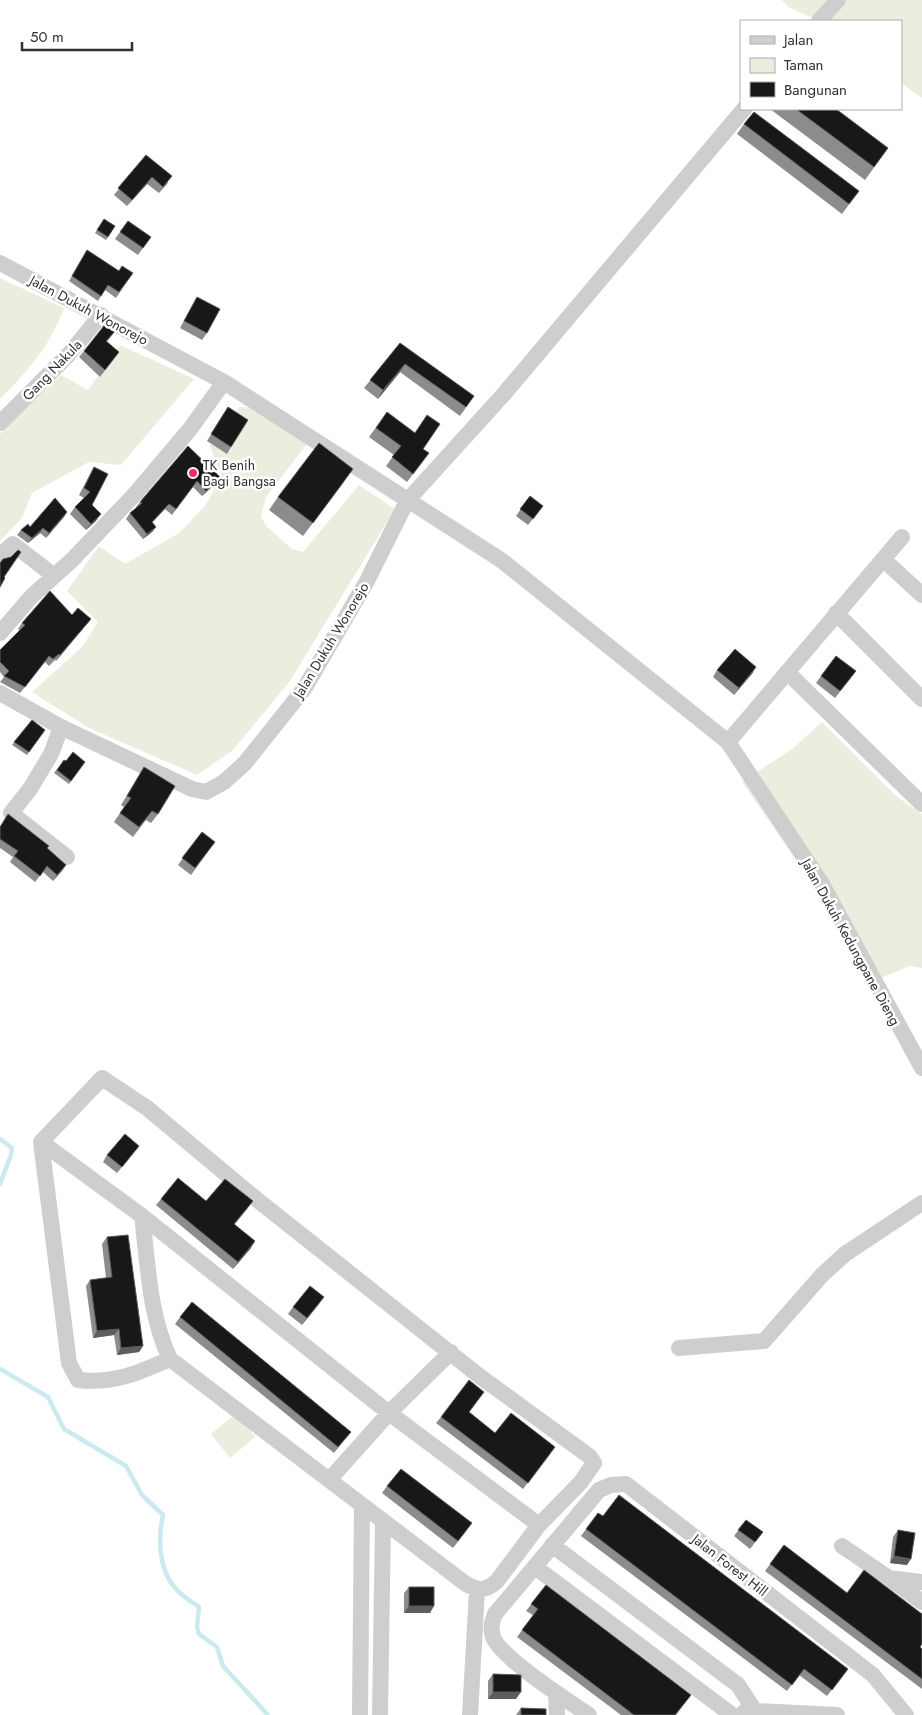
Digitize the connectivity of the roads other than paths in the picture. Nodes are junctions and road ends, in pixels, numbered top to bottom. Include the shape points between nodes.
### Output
1 (838, 0) edge
2 (820, 20) edge
3 (743, 110) edge
4 (0, 263) edge
5 (101, 315) junction
6 (224, 382) junction
7 (0, 423) edge
8 (407, 501) junction
9 (902, 537) dead end
10 (0, 556) edge
11 (884, 560) junction
12 (52, 575) junction
13 (922, 595) edge
14 (836, 614) junction
15 (0, 632) edge
16 (786, 672) junction
17 (0, 693) edge
18 (922, 698) edge
19 (61, 727) junction
20 (728, 742) junction
21 (922, 804) edge
22 (6, 809) edge
23 (67, 857) dead end
24 (922, 1068) edge
25 (41, 1142) junction
26 (922, 1203) edge
27 (142, 1216) junction
28 (679, 1348) dead end
29 (451, 1352) junction
30 (170, 1359) junction
31 (389, 1413) junction
32 (330, 1479) junction
33 (362, 1506) junction
34 (383, 1521) junction
35 (539, 1525) junction
36 (552, 1545) junction
37 (842, 1546) dead end
38 (535, 1567) junction
39 (889, 1578) junction
40 (922, 1582) edge
41 (477, 1590) junction
42 (922, 1602) edge
43 (556, 1693) junction
44 (755, 1713) edge
45 (732, 1714) edge
46 (360, 1715) edge
47 (380, 1715) edge
48 (470, 1715) edge
49 (557, 1715) edge
50 (589, 1715) edge
51 (837, 1715) edge
52 (906, 1715) edge

1 - 2 street
3 - 8 street via 503,395
4 - 5 street, Jalan Dukuh Wonorejo
5 - 6 street, Jalan Dukuh Wonorejo
5 - 7 street, Gang Nakula via 69,354
6 - 8 street, Jalan Dukuh Wonorejo
6 - 12 street via 190,429 134,494 72,560
8 - 19 street, Jalan Dukuh Wonorejo via 367,581 304,689 244,763 224,782 206,792 192,789
8 - 20 street, Jalan Dukuh Wonorejo via 501,560
9 - 11 street
10 - 12 street via 13,544
11 - 13 street
11 - 14 street
12 - 15 street
14 - 16 street
14 - 18 street
16 - 20 street
16 - 21 street
17 - 19 street, Jalan Dukuh Wonorejo
19 - 22 street via 51,754 30,789
20 - 24 street, Jalan Dukuh Kedungpane Dieng via 822,884
22 - 23 street
25 - 27 street
25 - 29 street via 102,1078 147,1108 255,1198
25 - 30 street via 69,1363 78,1380 95,1382 128,1377
26 - 28 street via 845,1254 764,1341
27 - 30 street via 153,1305 160,1339
27 - 31 street
29 - 31 street
29 - 35 street via 589,1456 594,1464
30 - 32 street
31 - 32 street
31 - 35 street
32 - 33 street
33 - 34 street
33 - 46 street
34 - 41 street
34 - 47 street
35 - 41 street via 497,1581 488,1589
36 - 38 street, Jalan Forest Hill
36 - 44 street via 738,1685
36 - 52 street, Jalan Forest Hill via 599,1490 626,1484 873,1675
37 - 39 street
38 - 43 street, Jalan Forest Hill via 495,1614 491,1626 494,1638 506,1652
38 - 45 street
39 - 40 street
39 - 42 street
41 - 48 street
43 - 49 street
43 - 50 street, Jalan Forest Hill
44 - 45 street
44 - 51 street

